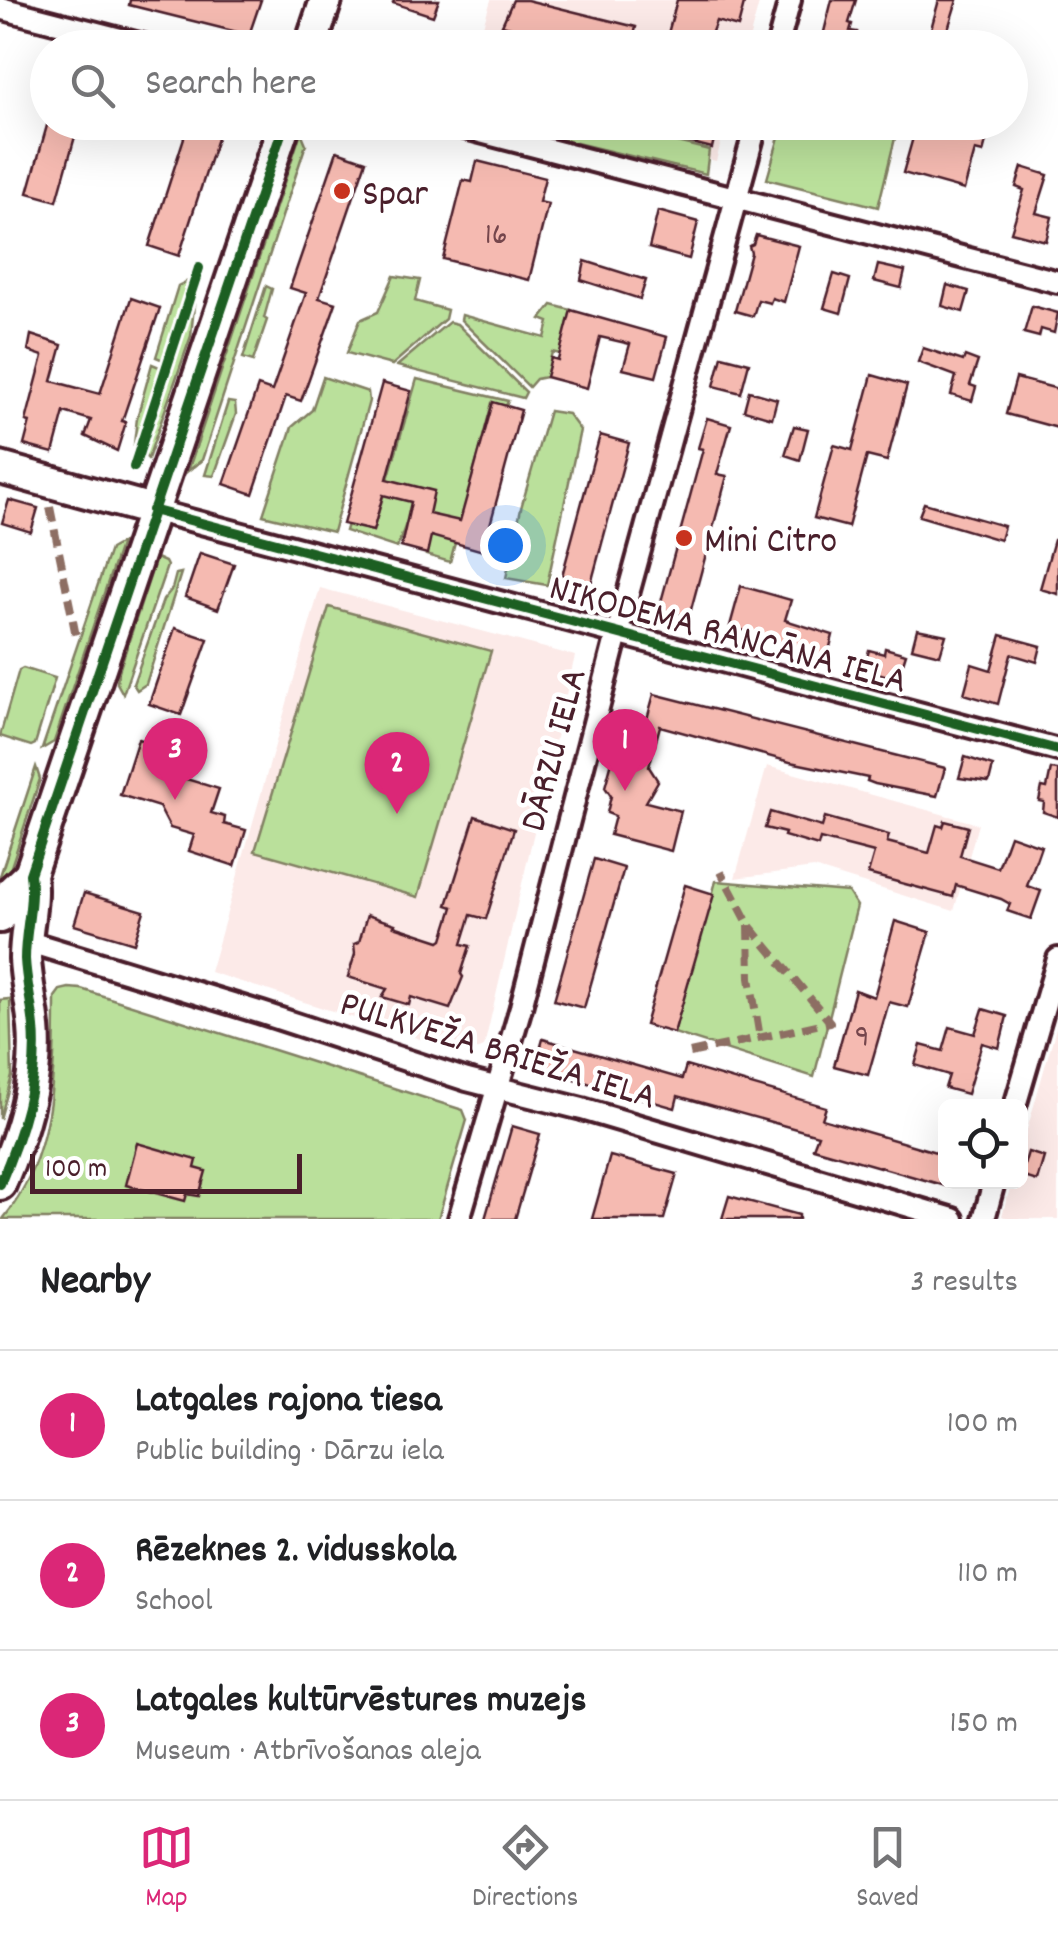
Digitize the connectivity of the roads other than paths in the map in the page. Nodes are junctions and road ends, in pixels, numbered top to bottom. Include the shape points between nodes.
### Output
1 (326, 0) edge
2 (790, 0) edge
3 (0, 8) edge
4 (85, 30) edge
5 (316, 30) edge
6 (782, 30) edge
7 (278, 140) edge
8 (513, 140) edge
9 (753, 140) edge
10 (738, 197) junction
11 (1058, 282) edge
12 (0, 468) edge
13 (152, 510) junction
14 (618, 634) junction
15 (1058, 750) edge
16 (30, 874) junction
17 (0, 917) edge
18 (26, 941) junction
19 (1058, 960) edge
20 (0, 964) edge
21 (29, 987) junction
22 (497, 1089) junction
23 (1017, 1099) edge
24 (0, 1184) edge
25 (992, 1189) edge
26 (459, 1219) edge
27 (953, 1219) edge
28 (984, 1219) edge

1 - 5 main road
2 - 6 street
3 - 4 street
7 - 13 main road
8 - 10 street
9 - 10 street, DĀRZU IELA
10 - 11 street
10 - 14 street, DĀRZU IELA
12 - 13 main road, NIKODEMA RANCĀNA IELA
13 - 14 street, NIKODEMA RANCĀNA IELA
13 - 16 main road
14 - 15 street, NIKODEMA RANCĀNA IELA
14 - 22 street, DĀRZU IELA
16 - 17 main road
16 - 18 main road
18 - 21 main road
18 - 22 street, PULKVEŽA BRIEŽA IELA
19 - 23 street
20 - 21 main road
21 - 24 main road via 33,1066 20,1136
22 - 26 street, DĀRZU IELA
22 - 27 street, PULKVEŽA BRIEŽA IELA
25 - 28 street

